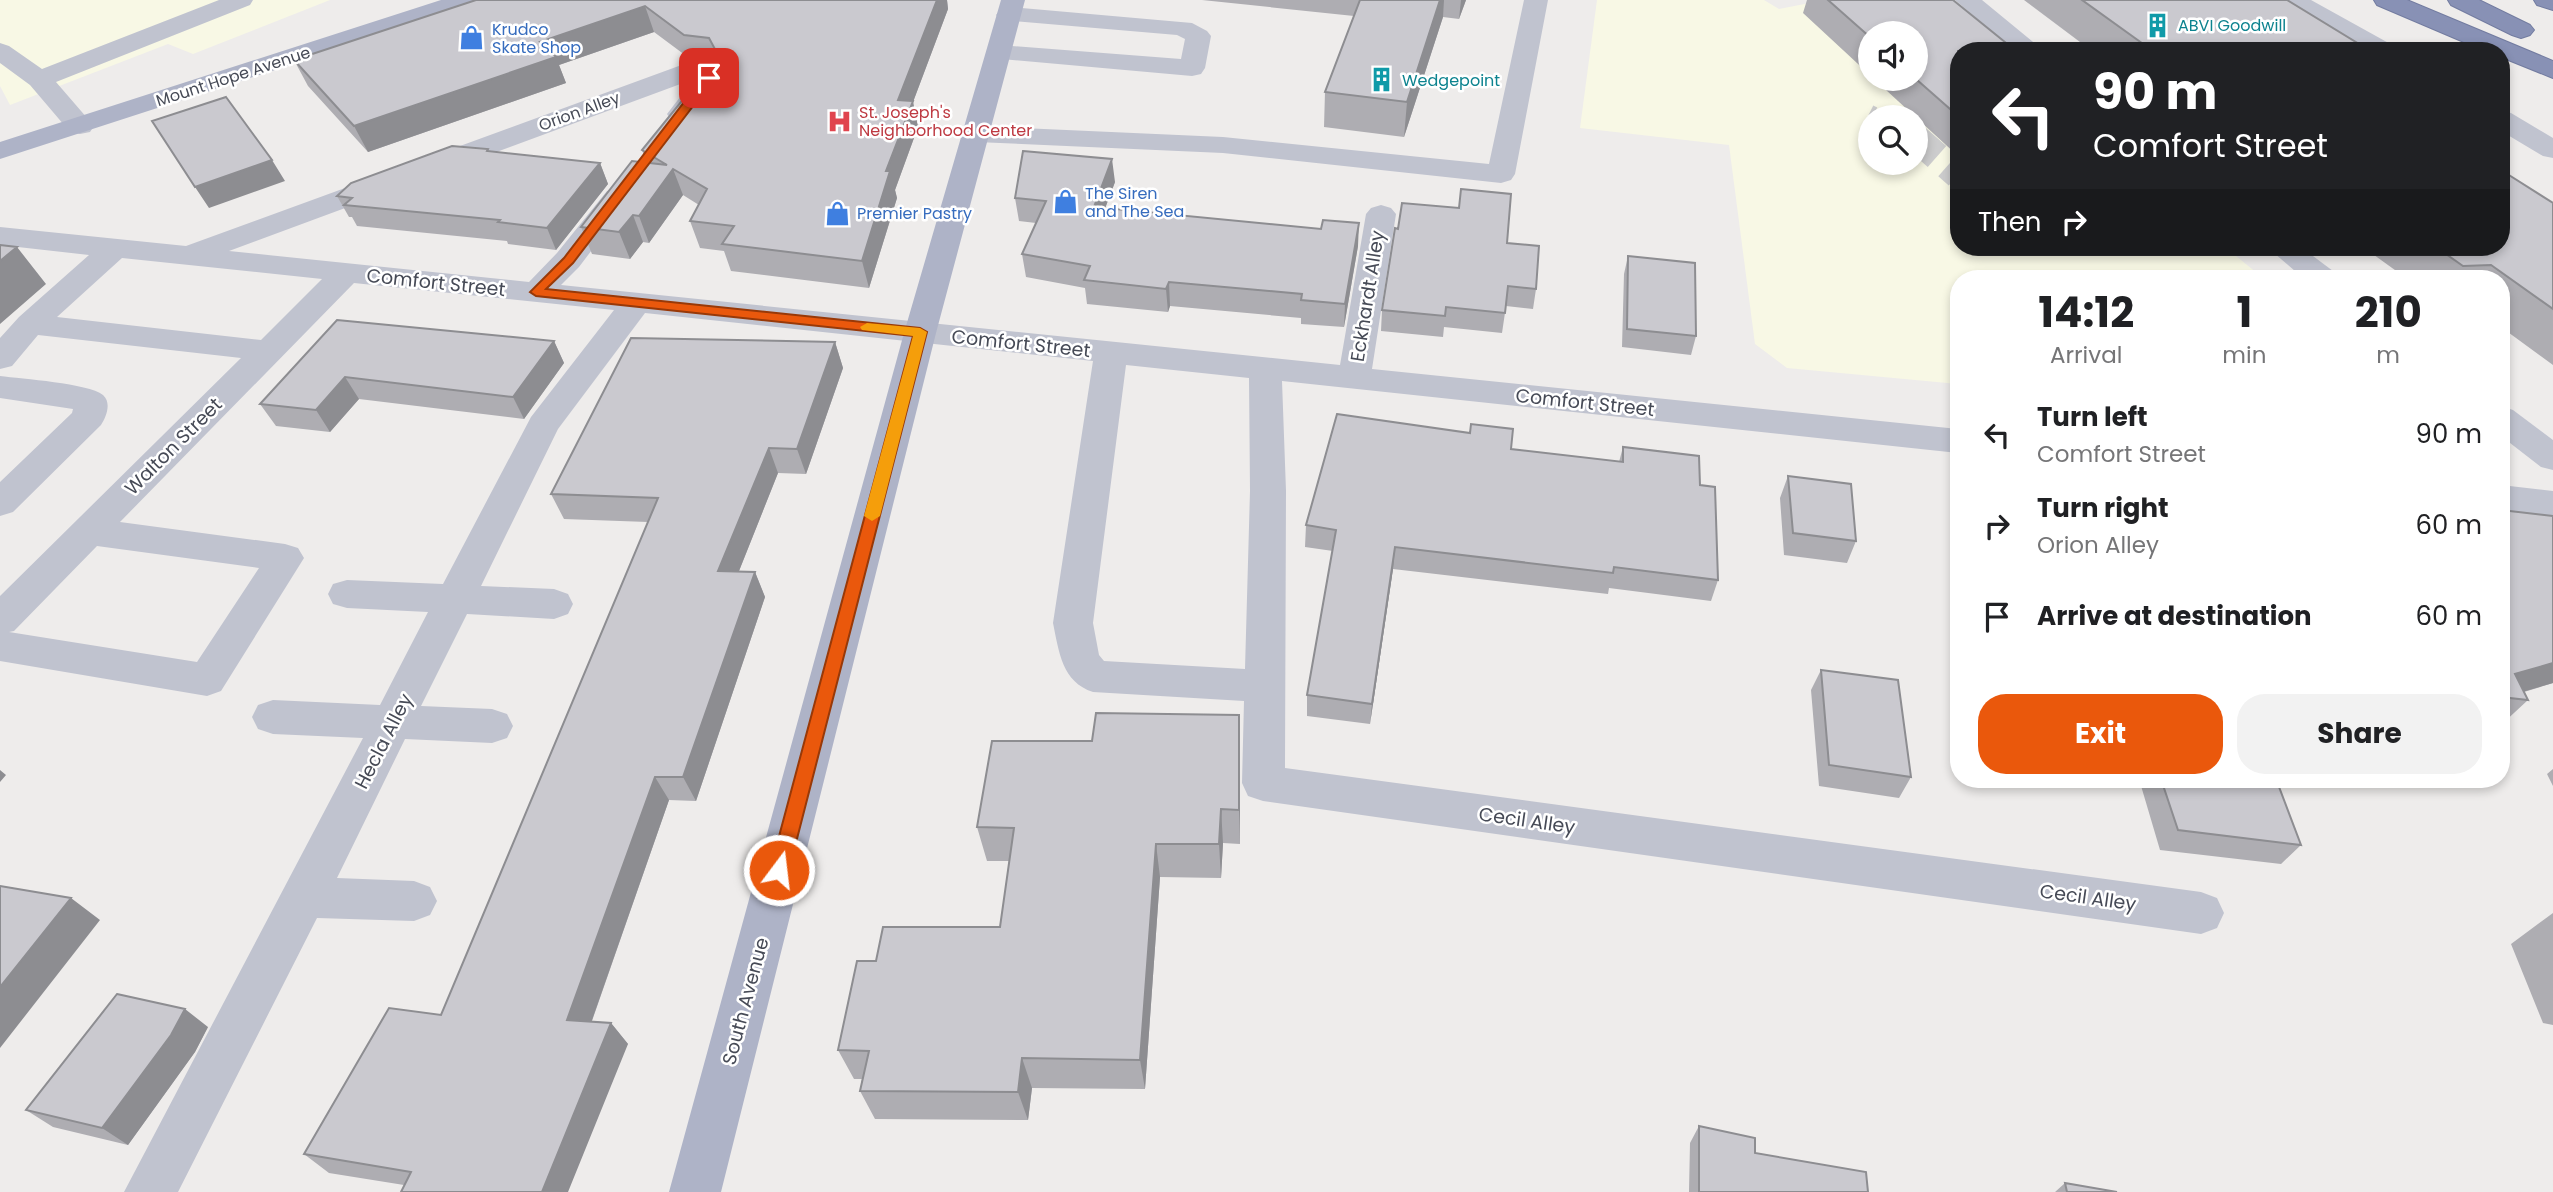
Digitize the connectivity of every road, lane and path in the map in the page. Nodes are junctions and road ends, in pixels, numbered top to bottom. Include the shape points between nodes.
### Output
1 (241, 0) edge
2 (466, 0) edge
3 (1536, 0) edge
4 (1966, 0) edge
5 (2293, 0) edge
6 (2386, 0) edge
7 (2449, 0) edge
8 (2460, 0) edge
9 (2546, 0) edge
10 (2553, 3) edge
11 (1011, 7) edge
12 (2020, 42) edge
13 (2369, 42) edge
14 (2486, 42) edge
15 (2553, 47) edge
16 (0, 51) edge
17 (2510, 52) edge
18 (999, 53) junction
19 (2553, 70) edge
20 (39, 79) junction
21 (2510, 124) edge
22 (80, 125) junction
23 (668, 131) edge
24 (976, 134) junction
25 (2553, 150) edge
26 (0, 151) edge
27 (634, 174) edge
28 (1381, 214) dead end
29 (0, 236) edge
30 (115, 248) junction
31 (188, 256) junction
32 (2294, 256) edge
33 (2312, 270) edge
34 (347, 272) junction
35 (536, 292) junction
36 (636, 303) junction
37 (30, 324) junction
38 (920, 332) junction
39 (268, 351) junction
40 (1111, 352) junction
41 (0, 358) edge
42 (1265, 368) junction
43 (1354, 378) junction
44 (0, 387) edge
45 (2510, 425) edge
46 (1950, 440) edge
47 (2553, 458) edge
48 (2510, 499) edge
49 (0, 503) edge
50 (2553, 504) edge
51 (89, 531) junction
52 (347, 594) dead end
53 (455, 600) junction
54 (554, 604) dead end
55 (0, 620) edge
56 (0, 646) edge
57 (1263, 687) junction
58 (272, 717) dead end
59 (392, 722) junction
60 (492, 726) dead end
61 (304, 897) junction
62 (414, 901) dead end
63 (2201, 913) dead end
64 (150, 1192) edge
65 (695, 1192) edge

1 - 20 street
2 - 22 main road, Mount Hope Avenue
3 - 24 street via 1501,174 1223,145
4 - 12 street
5 - 13 street
6 - 14 highway
7 - 15 highway
8 - 15 highway
9 - 10 highway
11 - 18 main road, South Avenue
11 - 18 street via 1183,28 1198,36 1192,68
16 - 20 street
17 - 19 highway
18 - 24 main road, South Avenue
20 - 22 street
21 - 25 street
22 - 26 main road, Mount Hope Avenue
23 - 31 street, Orion Alley via 709,78 706,71 687,71
24 - 38 main road, South Avenue
27 - 35 street via 568,260
28 - 43 street, Eckhardt Alley
29 - 30 street, Comfort Street
30 - 31 street, Comfort Street
30 - 37 street
31 - 34 street, Comfort Street
32 - 33 street
34 - 35 street, Comfort Street
34 - 39 street, Walton Street
35 - 36 street, Comfort Street
36 - 38 street, Comfort Street
36 - 53 street, Hecla Alley via 543,425
37 - 39 street
37 - 41 street
38 - 40 street, Comfort Street
38 - 65 main road, South Avenue
39 - 51 street, Walton Street
40 - 42 street, Comfort Street
40 - 57 street via 1073,623 1080,660 1093,676
42 - 43 street, Comfort Street
42 - 57 street, Cecil Alley via 1268,491
43 - 46 street, Comfort Street
44 - 49 street via 75,397 91,404 89,417
45 - 47 street
48 - 50 street
51 - 55 street, Walton Street
51 - 56 street via 285,558 207,680
52 - 53 street
53 - 54 street
53 - 59 street, Hecla Alley
57 - 63 street, Cecil Alley via 1263,783
58 - 59 street
59 - 60 street
59 - 61 street, Hecla Alley
61 - 62 street
61 - 64 street, Hecla Alley

